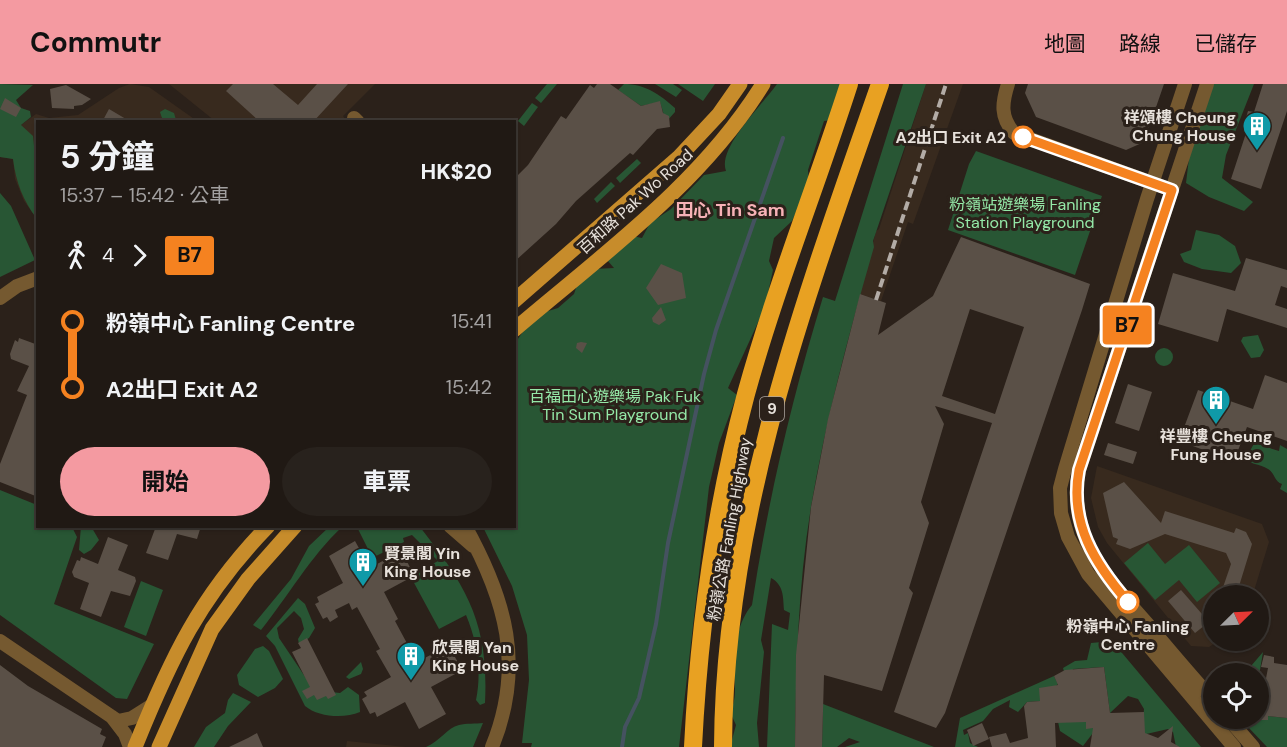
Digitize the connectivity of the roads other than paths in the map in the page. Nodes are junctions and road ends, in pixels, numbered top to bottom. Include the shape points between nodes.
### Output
1 (740, 84) edge
2 (764, 84) edge
3 (849, 84) edge
4 (880, 84) edge
5 (1008, 84) edge
6 (1185, 84) edge
7 (1207, 84) edge
8 (1152, 182) junction
9 (1172, 190) junction
10 (36, 279) edge
11 (0, 298) edge
12 (516, 299) edge
13 (516, 328) edge
14 (266, 528) edge
15 (293, 528) edge
16 (452, 528) edge
17 (466, 528) edge
18 (474, 547) junction
19 (0, 641) edge
20 (1203, 688) edge
21 (151, 706) junction
22 (110, 716) junction
23 (1237, 729) edge
24 (129, 747) edge
25 (135, 747) edge
26 (159, 747) edge
27 (492, 747) edge
28 (693, 747) edge
29 (723, 747) edge
30 (1234, 747) edge
31 (1253, 747) edge

1 - 12 main road, 百和路 Pak Wo Road via 678,159
2 - 13 main road, 百和路 Pak Wo Road via 728,137 693,175
3 - 28 highway, 粉嶺公路 Fanling Highway / 9 via 765,332 719,508 705,604
4 - 29 highway, 粉嶺公路 Fanling Highway / 9 via 791,343 762,448 735,598
5 - 8 street via 1002,110 1014,133
6 - 8 street
7 - 9 street
8 - 9 street
8 - 30 street via 1065,469 1060,488 1061,513 1068,537 1088,574
9 - 20 street via 1079,470 1076,502 1082,531 1104,573
10 - 11 street
14 - 21 main road via 208,596
15 - 26 main road via 248,579 212,629
16 - 18 street
17 - 18 street
18 - 27 street via 493,581 509,646 509,690
19 - 22 street
21 - 22 street via 123,721
21 - 25 main road
22 - 24 street
23 - 31 street

